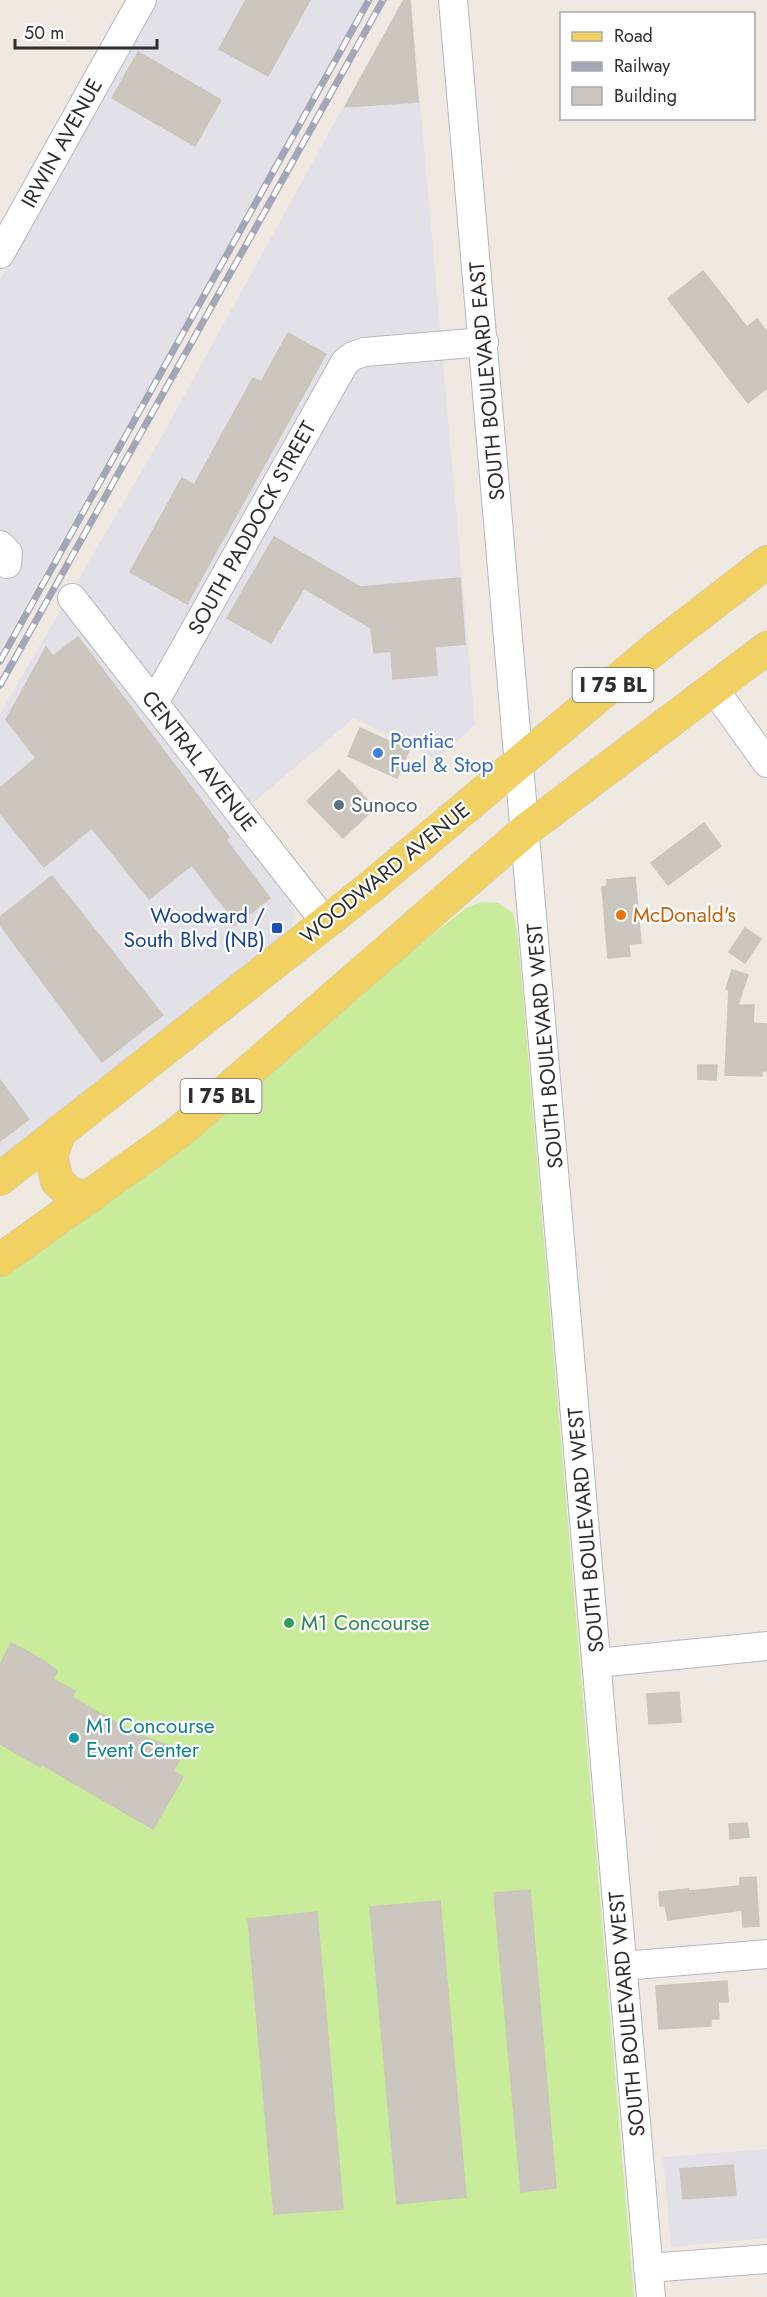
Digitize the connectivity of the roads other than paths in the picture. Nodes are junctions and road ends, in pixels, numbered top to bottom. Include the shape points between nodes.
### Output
1 (142, 0) edge
2 (453, 0) edge
3 (0, 254) edge
4 (484, 342) junction
5 (767, 562) edge
6 (72, 598) dead end
7 (767, 626) edge
8 (767, 648) edge
9 (714, 689) junction
10 (154, 703) junction
11 (520, 763) junction
12 (767, 763) edge
13 (526, 830) junction
14 (326, 923) junction
15 (60, 1131) junction
16 (0, 1179) edge
17 (90, 1197) junction
18 (0, 1260) edge
19 (767, 1646) edge
20 (597, 1663) junction
21 (767, 1954) edge
22 (623, 1966) junction
23 (767, 2259) edge
24 (648, 2268) junction
25 (651, 2297) edge

1 - 3 street, IRWIN AVENUE
2 - 4 street, SOUTH BOULEVARD EAST
4 - 10 street, SOUTH PADDOCK STREET via 364,352 342,366
4 - 11 street, SOUTH BOULEVARD EAST
5 - 11 main road, WOODWARD AVENUE / I 75 BL via 657,647
6 - 10 street, CENTRAL AVENUE
7 - 9 main road
8 - 9 main road, I 75 BL
9 - 12 street
9 - 13 main road, I 75 BL
10 - 14 street, CENTRAL AVENUE
11 - 13 street, SOUTH BOULEVARD WEST
11 - 14 main road, WOODWARD AVENUE / I 75 BL
13 - 17 main road, I 75 BL via 179,1132
13 - 20 street, SOUTH BOULEVARD WEST
14 - 15 main road, WOODWARD AVENUE / I 75 BL
15 - 16 main road, WOODWARD AVENUE / I 75 BL
15 - 17 main road via 51,1156 57,1181 71,1194
17 - 18 main road, I 75 BL
19 - 20 street
20 - 22 street, SOUTH BOULEVARD WEST
21 - 22 street
22 - 24 street, SOUTH BOULEVARD WEST
23 - 24 street
24 - 25 street, SOUTH BOULEVARD WEST

